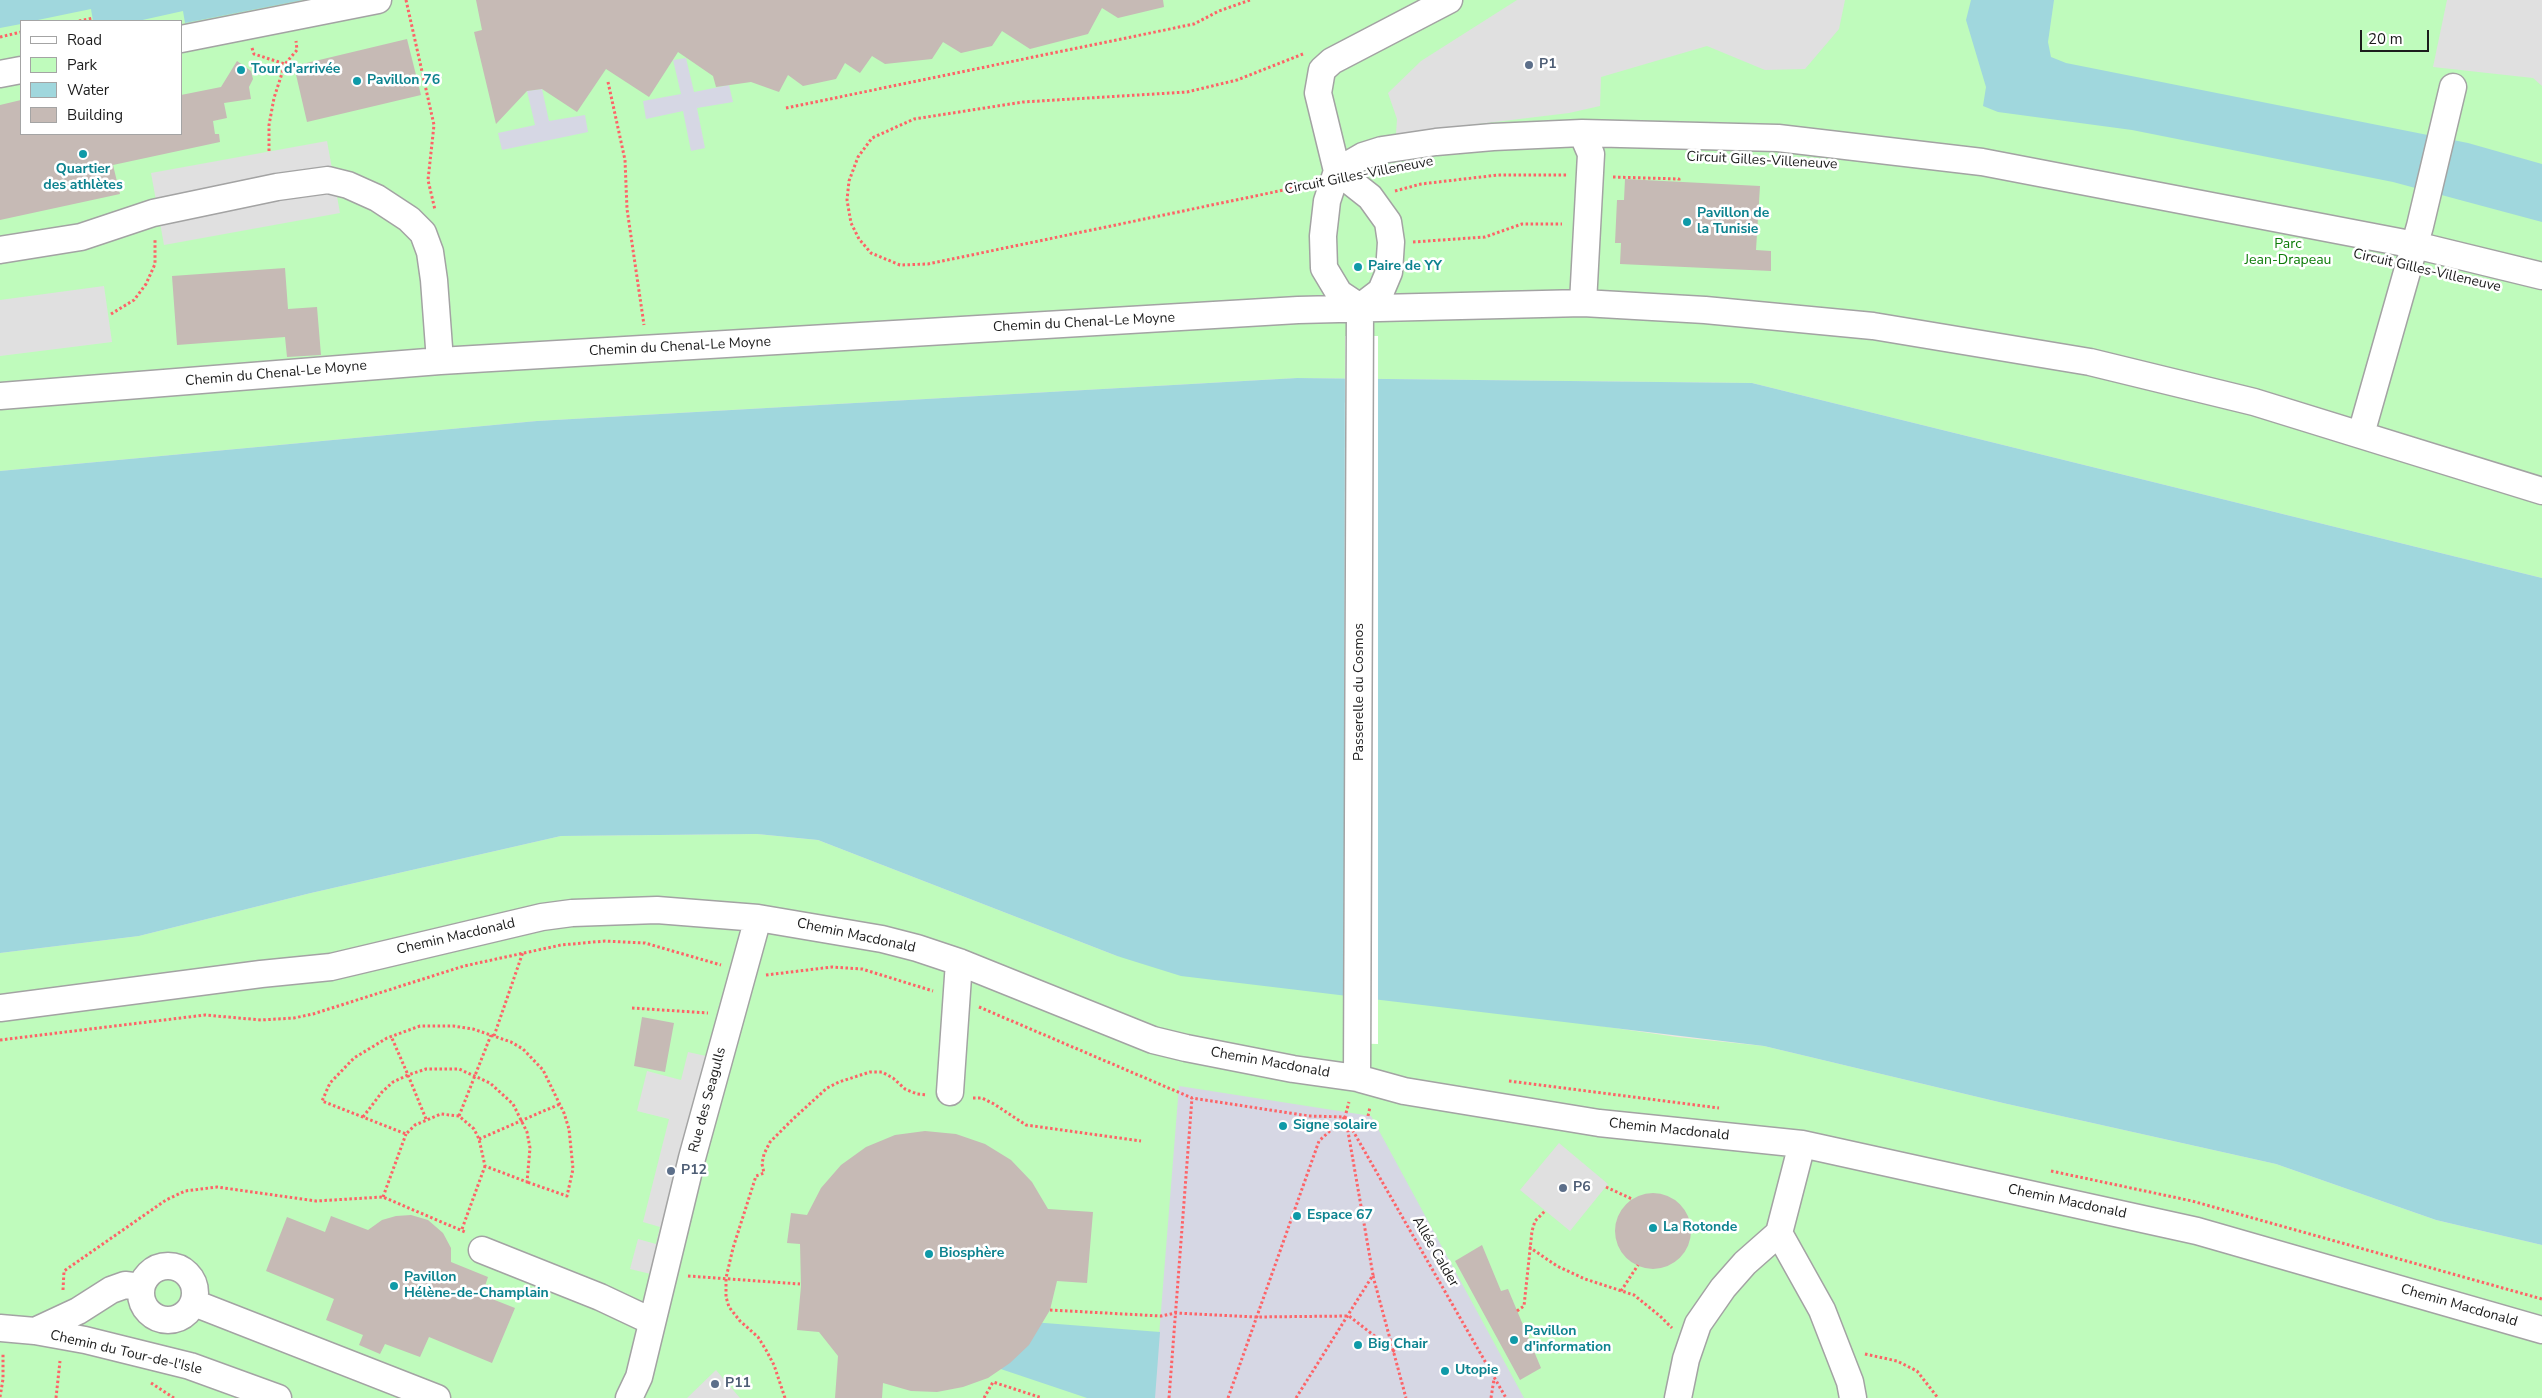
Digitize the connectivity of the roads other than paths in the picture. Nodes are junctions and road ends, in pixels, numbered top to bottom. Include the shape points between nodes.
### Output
1 (378, 0) edge
2 (1448, 0) edge
3 (182, 39) edge
4 (20, 70) edge
5 (0, 74) edge
6 (2453, 87) dead end
7 (1582, 133) junction
8 (1336, 175) junction
9 (2418, 235) junction
10 (0, 250) edge
11 (2542, 276) edge
12 (1583, 303) junction
13 (1360, 307) junction
14 (440, 361) junction
15 (0, 396) edge
16 (2361, 434) junction
17 (2542, 491) edge
18 (758, 918) junction
19 (959, 962) junction
20 (0, 1008) edge
21 (1357, 1078) junction
22 (951, 1095) road end
23 (1802, 1144) junction
24 (1780, 1233) junction
25 (482, 1250) dead end
26 (141, 1287) junction
27 (194, 1303) junction
28 (651, 1321) junction
29 (2542, 1330) edge
30 (34, 1331) junction
31 (1, 1340) edge
32 (278, 1398) edge
33 (437, 1398) edge
34 (629, 1398) edge
35 (1678, 1398) edge
36 (1853, 1398) edge

1 - 3 street
2 - 8 street, Circuit Gilles-Villeneuve via 1332,61 1322,70 1318,93
4 - 5 street
6 - 9 street
7 - 8 street, Circuit Gilles-Villeneuve via 1436,142 1363,156
7 - 9 street, Circuit Gilles-Villeneuve via 1778,138 1944,157
7 - 12 street via 1601,182 1587,225
8 - 13 street via 1323,236 1324,268 1338,293
8 - 13 street via 1370,197 1388,222 1390,232 1389,272 1381,291
9 - 11 street, Circuit Gilles-Villeneuve
9 - 16 street
10 - 14 street via 80,237 152,213 277,187 328,180 348,185 377,198 409,219 423,233 434,280
12 - 13 street, Chemin du Chenal-Le Moyne
12 - 16 street, Chemin du Chenal-Le Moyne via 1816,320 1950,337 2142,373
13 - 14 street, Chemin du Chenal-Le Moyne
13 - 21 street, Passerelle du Cosmos
14 - 15 street, Chemin du Chenal-Le Moyne
16 - 17 street, Chemin du Chenal-Le Moyne
18 - 19 street, Chemin Macdonald via 882,939
18 - 20 street, Chemin Macdonald via 657,910 572,913 542,917 331,967
18 - 28 street, Rue des Seagulls
19 - 21 street, Chemin Macdonald via 1153,1040 1284,1067
19 - 22 street
21 - 23 street, Chemin Macdonald via 1404,1091 1599,1123
23 - 24 street
23 - 29 street, Chemin Macdonald via 2197,1231
24 - 35 street via 1745,1263 1698,1324
24 - 36 street via 1822,1310
25 - 28 street
26 - 27 street via 143,1305 164,1321 182,1317
26 - 27 street via 150,1272 158,1267 176,1266 190,1277
26 - 30 street via 125,1285 111,1290 78,1311
27 - 33 street
28 - 34 street, Rue des Seagulls via 639,1377
30 - 31 street, Chemin du Tour-de-l'Isle
30 - 32 street, Chemin du Tour-de-l'Isle via 190,1366

